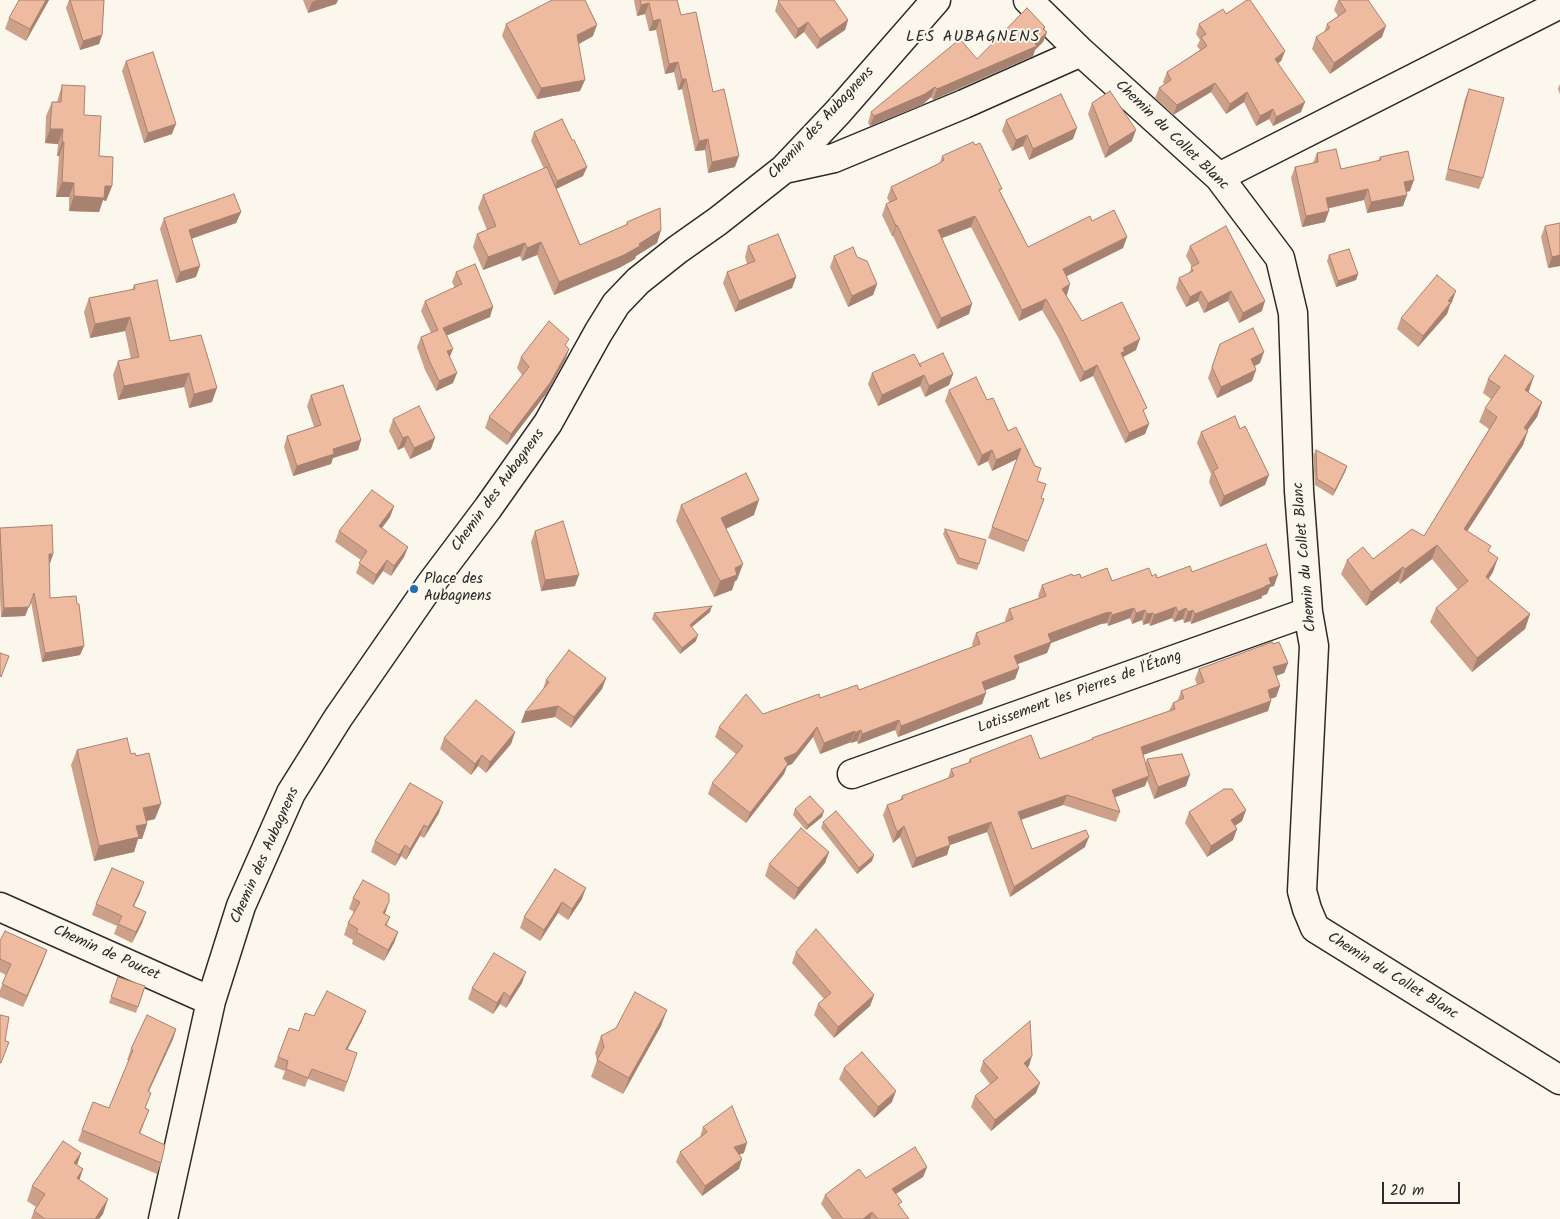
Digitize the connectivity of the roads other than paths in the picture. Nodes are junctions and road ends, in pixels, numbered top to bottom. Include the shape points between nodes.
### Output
1 (936, 0) edge
2 (1028, 0) edge
3 (1560, 4) edge
4 (1082, 52) junction
5 (784, 170) junction
6 (1219, 177) junction
7 (1308, 612) junction
8 (852, 774) dead end
9 (0, 907) edge
10 (212, 1001) junction
11 (1560, 1080) edge
12 (163, 1219) edge

1 - 5 street, Chemin des Aubagnens
2 - 4 street, Chemin du Collet Blanc
3 - 6 street
4 - 5 street via 834,158
4 - 6 street, Chemin du Collet Blanc
5 - 10 street, Chemin des Aubagnens via 676,250 616,304 548,423 430,585 338,718 291,793 241,906
6 - 7 street, Chemin du Collet Blanc via 1280,258 1293,313
7 - 8 street, Lotissement les Pierres de l'Étang
7 - 11 street, Chemin du Collet Blanc via 1314,646 1302,891 1315,928
9 - 10 street, Chemin de Poucet
10 - 12 street, Chemin des Aubagnens

